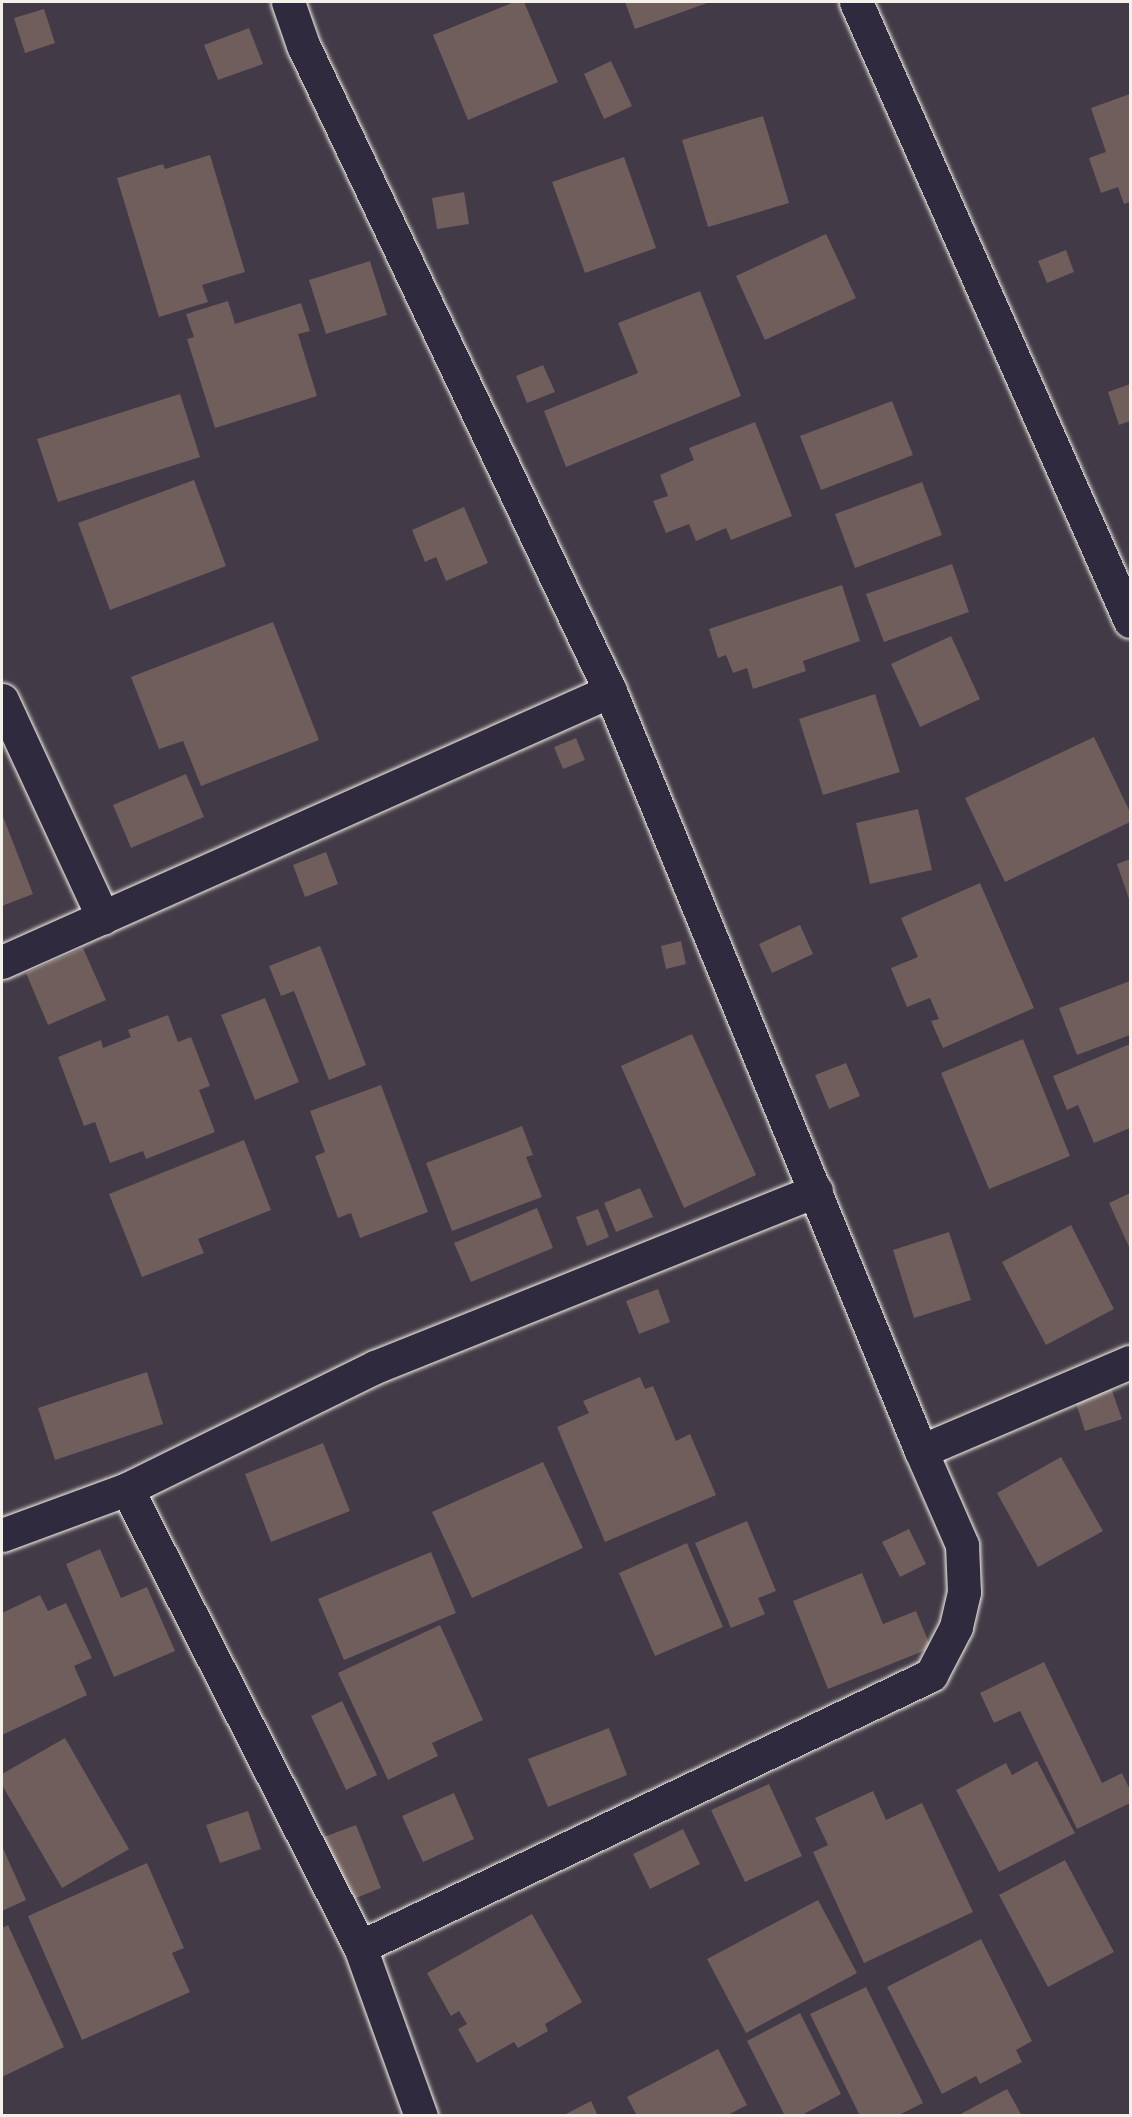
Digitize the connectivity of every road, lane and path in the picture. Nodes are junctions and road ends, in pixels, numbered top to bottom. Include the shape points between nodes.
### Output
1 (288, 2) edge
2 (856, 2) edge
3 (1131, 621) edge
4 (610, 691) junction
5 (2, 700) edge
6 (103, 918) junction
7 (2, 962) edge
8 (816, 1191) junction
9 (1131, 1362) edge
10 (921, 1451) junction
11 (128, 1489) junction
12 (2, 1535) edge
13 (360, 1947) junction
14 (421, 2115) edge

1 - 4 street via 303,45
2 - 3 street
4 - 6 street
4 - 8 street
5 - 6 street
6 - 7 street
8 - 10 street
8 - 11 street via 375,1368
9 - 10 street
10 - 13 street via 962,1545 964,1592 956,1627 931,1675
11 - 12 street
11 - 13 street
13 - 14 street

